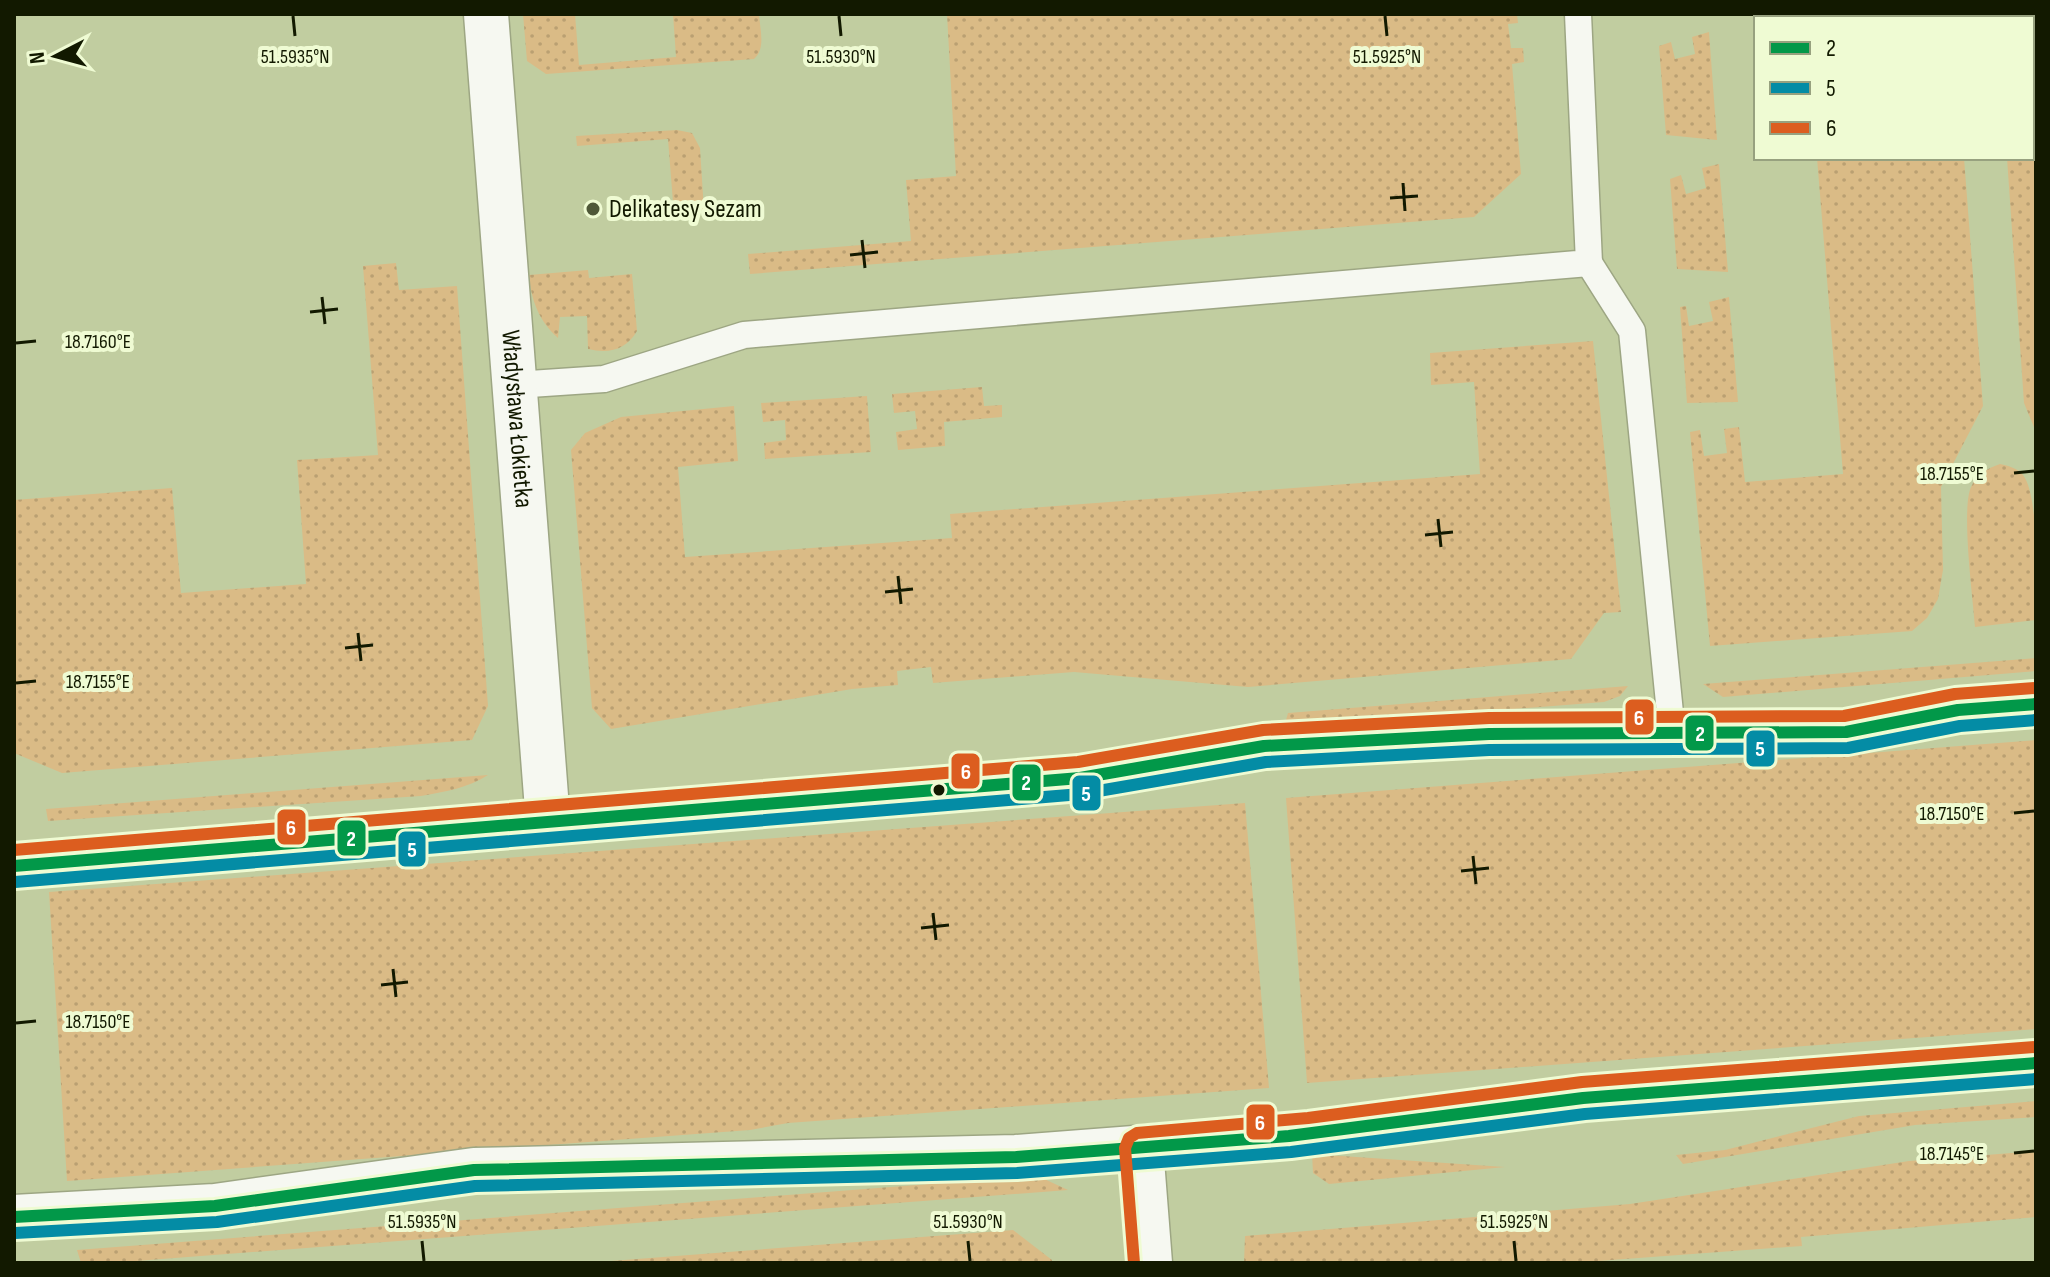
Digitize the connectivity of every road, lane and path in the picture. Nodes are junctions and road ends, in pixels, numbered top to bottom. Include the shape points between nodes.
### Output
1 (486, 14) edge
2 (1578, 14) edge
3 (1589, 263) junction
4 (515, 385) junction
5 (2036, 704) edge
6 (1672, 733) junction
7 (548, 822) junction
8 (14, 866) edge
9 (2036, 1063) edge
10 (1141, 1148) junction
11 (14, 1217) edge
12 (1150, 1263) edge

1 - 4 street, Władysława Łokietka
2 - 3 lane
3 - 4 lane via 744,335 604,379
3 - 6 lane via 1632,331
4 - 7 street, Władysława Łokietka
5 - 6 street via 1958,710 1846,732
6 - 7 street via 1489,734 1264,746 1080,778
7 - 8 street
9 - 10 street via 1583,1098 1310,1134
10 - 11 street via 1016,1157 474,1170 215,1206
10 - 12 street

